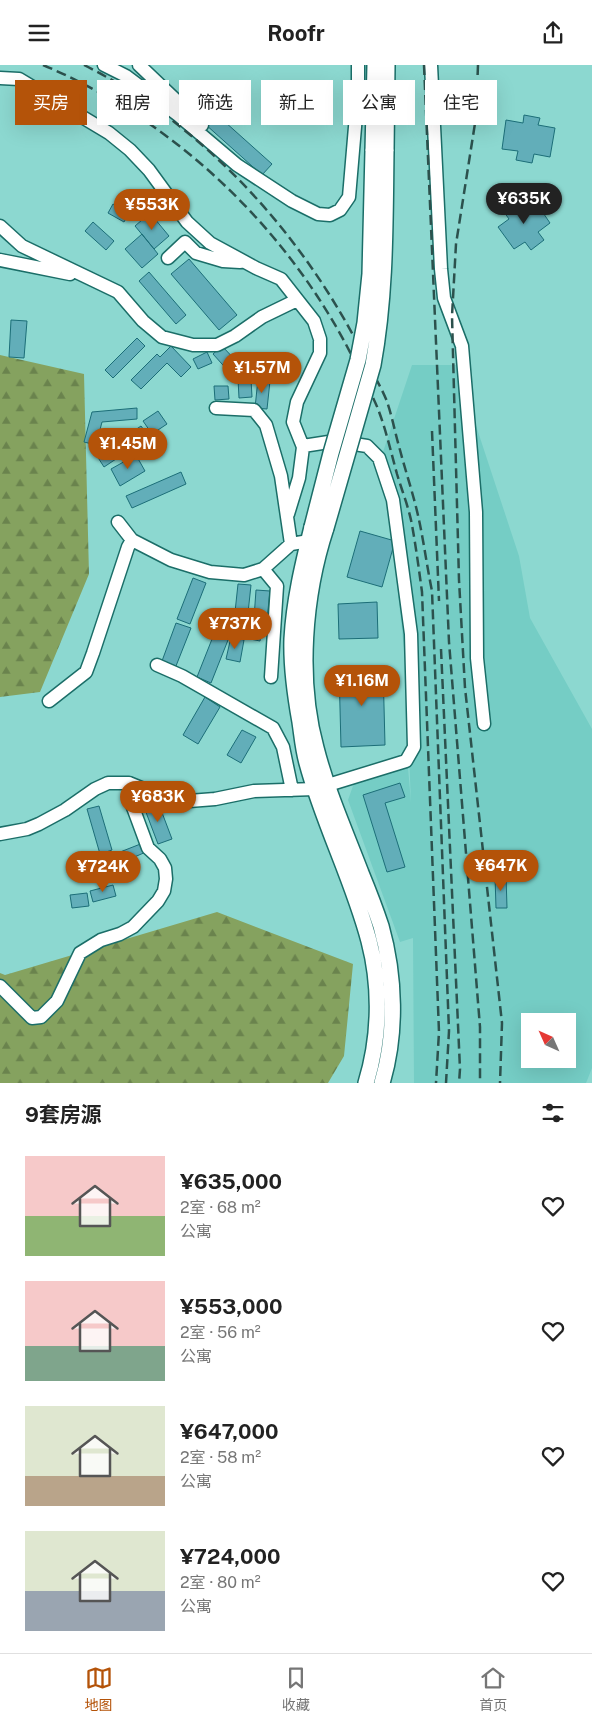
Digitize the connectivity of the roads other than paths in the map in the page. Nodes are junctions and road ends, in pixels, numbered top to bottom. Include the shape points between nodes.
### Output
1 (104, 65) edge
2 (140, 65) edge
3 (358, 65) edge
4 (375, 65) edge
5 (387, 65) edge
6 (430, 65) edge
7 (0, 79) edge
8 (379, 151) junction
9 (249, 173) junction
10 (0, 226) edge
11 (168, 257) dead end
12 (0, 260) edge
13 (245, 262) junction
14 (80, 274) junction
15 (297, 300) junction
16 (216, 408) dead end
17 (303, 446) junction
18 (288, 514) junction
19 (118, 522) dead end
20 (316, 532) junction
21 (132, 540) junction
22 (291, 544) junction
23 (263, 569) junction
24 (157, 665) dead end
25 (271, 677) dead end
26 (49, 701) dead end
27 (484, 725) dead end
28 (129, 783) junction
29 (321, 787) junction
30 (292, 790) junction
31 (0, 835) edge
32 (0, 986) edge
33 (366, 1083) edge
34 (382, 1083) edge

1 - 9 street via 126,76
2 - 9 street via 235,155
3 - 9 street via 350,192 344,207 330,215 318,214
4 - 8 main road
5 - 8 main road
6 - 27 street via 441,269 444,298 462,346 476,512 478,658
7 - 13 street via 18,79 110,133 149,170 187,222 210,243
8 - 20 main road, bridge via 365,323 358,360 331,453
10 - 14 street via 22,246
11 - 13 street via 185,242 196,253 223,261
12 - 14 street via 67,275
13 - 15 street via 281,279
14 - 15 street via 118,292 162,337 193,345 217,345
15 - 17 street via 314,321 320,339 320,353 297,402 293,422
16 - 18 street via 254,410 266,425
17 - 18 street via 299,478
17 - 29 street via 335,441 367,446 380,458 393,500 411,634 414,747 406,761
18 - 22 street
19 - 21 street
20 - 22 street
20 - 29 main road via 317,557 310,593 305,656 308,703
20 - 29 main road via 297,593 292,639 294,685 306,761
21 - 23 street via 172,560 210,571 244,575
21 - 26 street via 86,672
22 - 23 street
23 - 25 street via 277,586
24 - 30 street via 182,675 273,728 283,747
28 - 30 street via 189,801 254,791
28 - 31 street via 102,785 52,818 27,829
28 - 32 street via 131,802 148,848 165,868 166,879 161,896 133,927 80,953 57,1001 41,1017 32,1018
29 - 30 street
29 - 33 main road via 372,957 377,1017
29 - 34 main road via 375,909 388,955 392,1017

